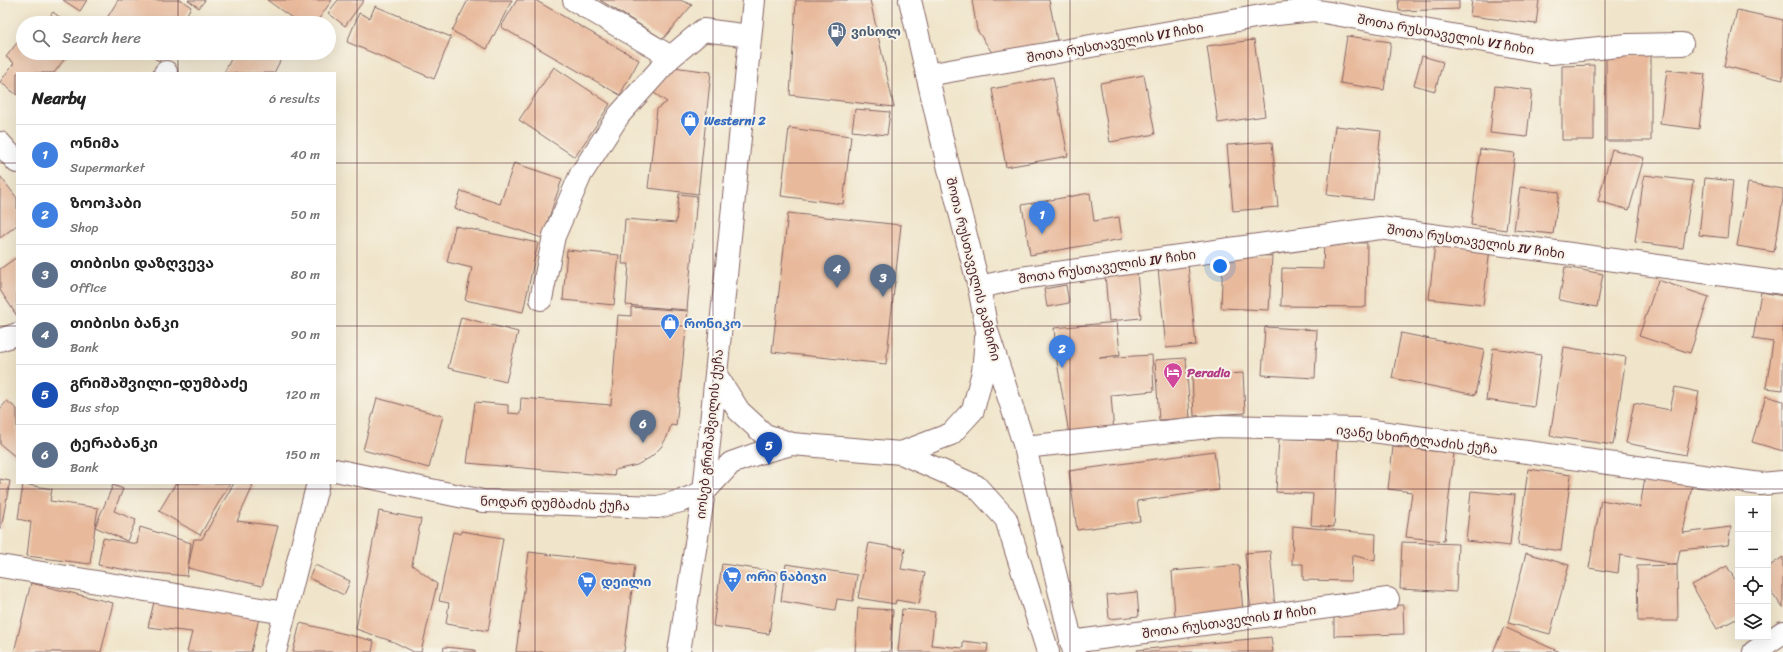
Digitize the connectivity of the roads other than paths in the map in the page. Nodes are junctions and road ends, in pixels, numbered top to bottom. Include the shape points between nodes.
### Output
1 (574, 0) edge
2 (754, 0) edge
3 (910, 0) edge
4 (750, 36) junction
5 (1682, 44) dead end
6 (671, 57) junction
7 (927, 75) junction
8 (1783, 283) edge
9 (979, 287) junction
10 (541, 299) dead end
11 (987, 331) junction
12 (16, 334) edge
13 (0, 340) edge
14 (716, 374) junction
15 (792, 444) junction
16 (1025, 447) junction
17 (901, 453) junction
18 (336, 470) edge
19 (1783, 482) edge
20 (318, 484) edge
21 (704, 492) junction
22 (0, 566) edge
23 (1388, 599) dead end
24 (285, 613) junction
25 (1783, 632) edge
26 (1072, 647) edge
27 (275, 652) edge
28 (679, 652) edge
29 (1048, 652) edge
30 (1754, 652) edge

1 - 6 street
2 - 4 street, იოსებ გრიშაშვილის ქუჩა
3 - 7 street, შოთა რუსთაველის გამზირი
4 - 6 street via 703,30
4 - 14 street, იოსებ გრიშაშვილის ქუჩა
5 - 7 street, შოთა რუსთაველის VI ჩიხი via 1628,45 1551,53 1313,10 1261,16
6 - 10 street via 619,115 581,174 554,236
7 - 9 street, შოთა რუსთაველის გამზირი
8 - 9 street, შოთა რუსთაველის IV ჩიხი via 1380,228 1021,278
9 - 11 street, შოთა რუსთაველის გამზირი
11 - 16 street, შოთა რუსთაველის გამზირი
11 - 17 street via 983,372 973,410 951,434
12 - 13 street
14 - 15 street via 739,411 765,435
14 - 21 street, იოსებ გრიშაშვილის ქუჩა
15 - 17 street
15 - 21 street via 731,462
16 - 19 street, ივანე სხირტლაძის ქუჩა via 1218,426 1358,429 1761,484
16 - 26 street, შოთა რუსთაველის გამზირი
17 - 29 street via 976,486 1006,519
18 - 21 street, ნოდარ დუმბაძის ქუჩა via 483,501 658,507
20 - 24 street
21 - 28 street, იოსებ გრიშაშვილის ქუჩა
22 - 24 street
23 - 26 street, შოთა რუსთაველის II ჩიხი
24 - 27 street
25 - 30 street

